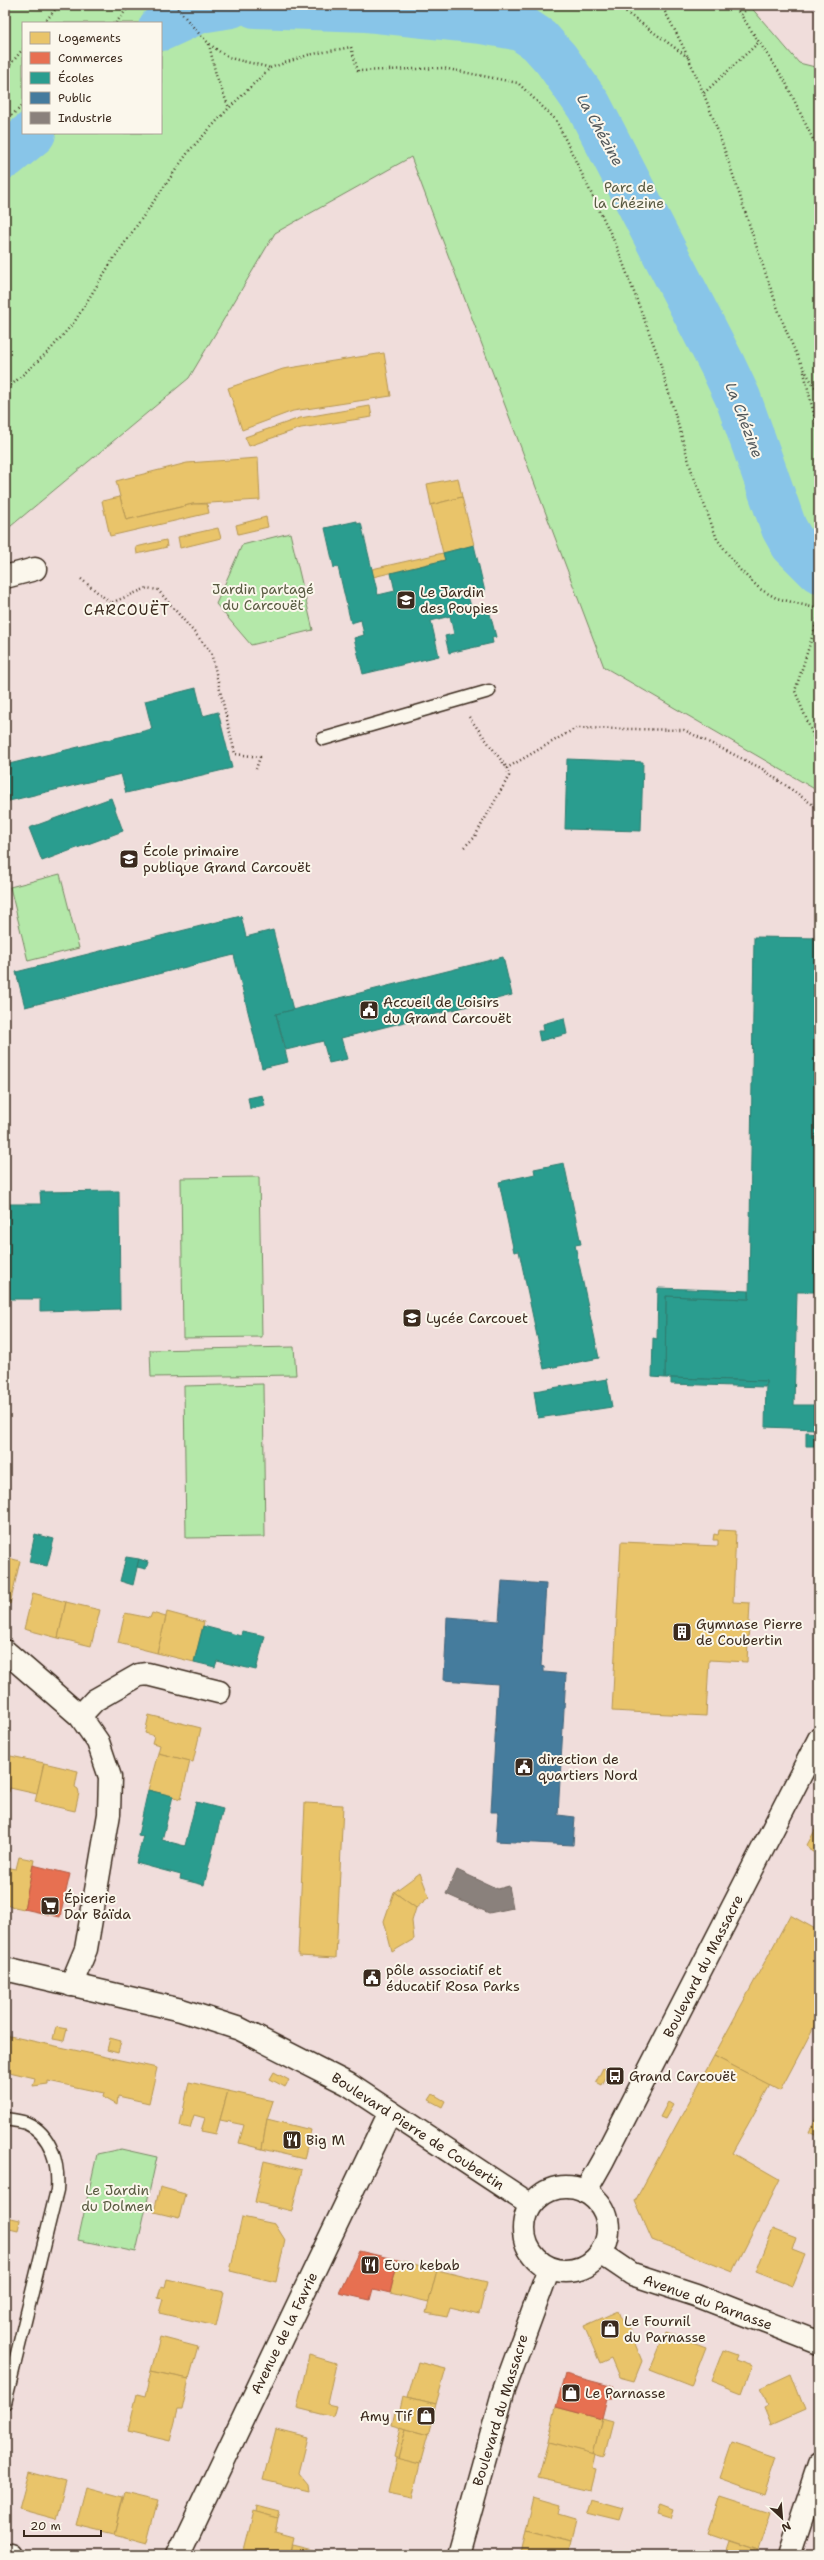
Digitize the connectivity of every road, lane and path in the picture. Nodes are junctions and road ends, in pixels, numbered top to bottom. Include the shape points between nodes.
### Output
1 (59, 5) edge
2 (130, 5) edge
3 (175, 5) edge
4 (616, 5) edge
5 (661, 5) edge
6 (733, 5) edge
7 (750, 5) edge
8 (741, 15) junction
9 (45, 22) edge
10 (117, 22) edge
11 (209, 43) junction
12 (758, 43) junction
13 (22, 50) edge
14 (689, 58) junction
15 (270, 68) junction
16 (5, 71) edge
17 (704, 92) junction
18 (22, 107) edge
19 (229, 108) junction
20 (5, 120) edge
21 (819, 152) edge
22 (803, 370) junction
23 (5, 391) edge
24 (819, 392) edge
25 (819, 436) edge
26 (35, 569) dead end
27 (5, 578) edge
28 (81, 579) dead end
29 (819, 609) edge
30 (819, 615) edge
31 (489, 691) dead end
32 (460, 700) junction
33 (323, 738) dead end
34 (819, 750) edge
35 (507, 768) junction
36 (256, 769) dead end
37 (819, 809) edge
38 (464, 847) dead end
39 (5, 1651) edge
40 (219, 1692) dead end
41 (80, 1716) junction
42 (819, 1739) edge
43 (5, 1969) edge
44 (71, 1985) junction
45 (390, 2112) junction
46 (5, 2119) edge
47 (585, 2192) junction
48 (531, 2205) junction
49 (601, 2253) junction
50 (549, 2268) junction
51 (819, 2343) edge
52 (5, 2403) edge
53 (819, 2464) edge
54 (5, 2554) edge
55 (10, 2555) edge
56 (178, 2555) edge
57 (458, 2555) edge
58 (789, 2555) edge

1 - 9 path
2 - 10 path
3 - 11 path
4 - 14 path
5 - 14 path
6 - 8 path
7 - 8 path
8 - 12 path
11 - 15 path via 234,58
11 - 19 path via 216,75
12 - 17 path
12 - 21 path via 786,81
13 - 16 path
14 - 17 path
15 - 19 path
15 - 29 path via 308,55 351,47 358,71 443,68 518,83 543,107 556,120 616,248 658,356 692,472 717,540 740,570 760,589 776,598
17 - 22 path via 781,318
18 - 20 path
19 - 23 path via 189,151 112,261 75,321 51,349
22 - 24 path
22 - 25 path
26 - 27 street
28 - 36 path via 111,603 147,588 158,590 171,603 211,652 235,754 260,757
30 - 34 path via 795,691
31 - 32 lane
32 - 33 lane
32 - 35 path
35 - 37 path via 576,728 684,730 761,768
35 - 38 path via 508,776 474,838
39 - 41 street
40 - 41 street via 147,1674 139,1675 105,1694
41 - 44 street via 103,1754 110,1777 110,1803 86,1949
42 - 47 street, Boulevard du Massacre
43 - 44 street, Boulevard Pierre de Coubertin
44 - 45 street, Boulevard Pierre de Coubertin via 181,2010 240,2029 342,2081
45 - 48 street, Boulevard Pierre de Coubertin
45 - 56 street, Avenue de la Favrie
46 - 52 lane via 26,2123 42,2136 51,2149 59,2174
47 - 48 street via 570,2187 556,2188 542,2195
47 - 49 street via 599,2203 606,2219 607,2236
48 - 50 street via 524,2222 525,2241 534,2258
49 - 50 street via 591,2263 578,2270 563,2272
49 - 51 street, Avenue du Parnasse via 632,2274 696,2295
50 - 57 street, Boulevard du Massacre via 503,2393
53 - 58 street
54 - 55 street

